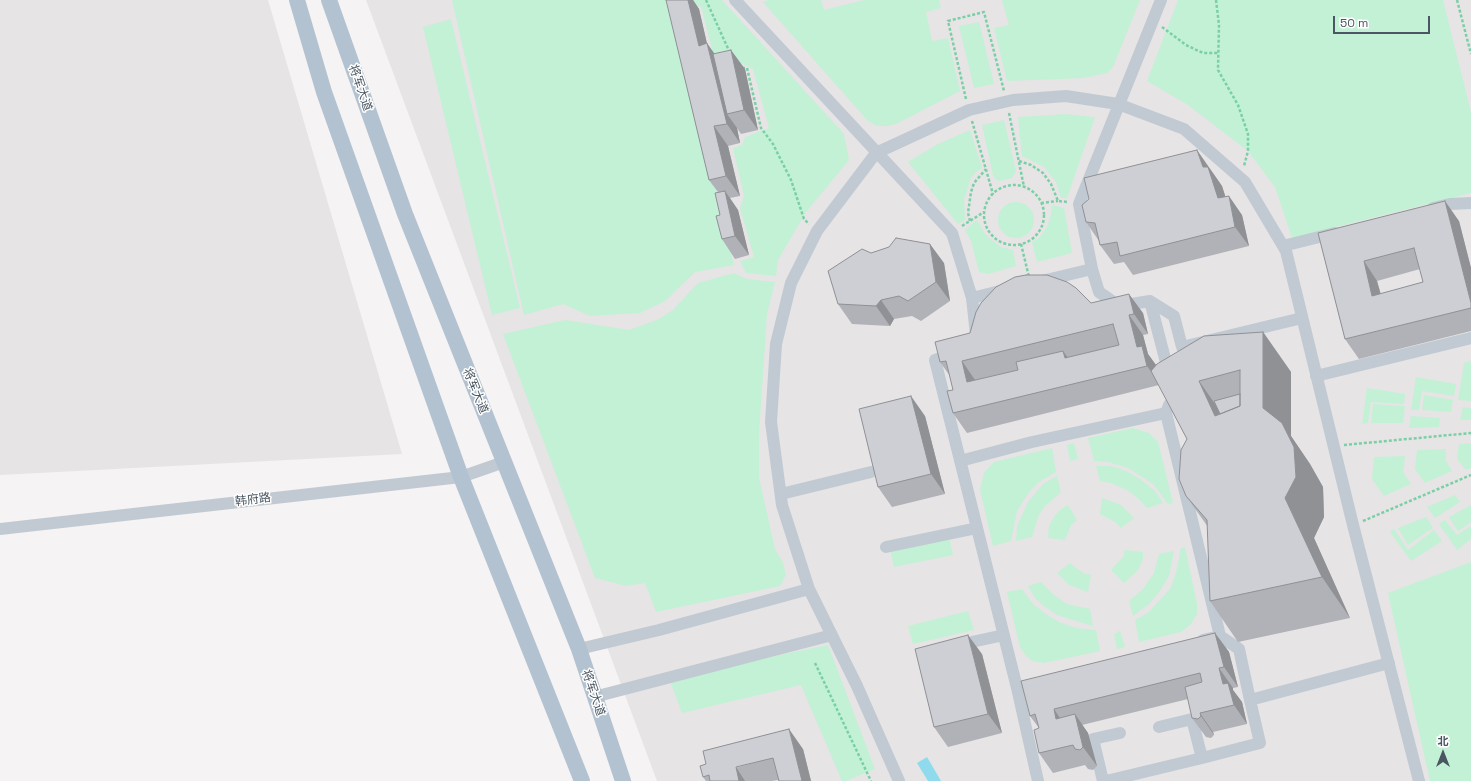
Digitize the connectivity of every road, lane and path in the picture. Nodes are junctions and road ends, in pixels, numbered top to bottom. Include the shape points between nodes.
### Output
1 (297, 0) edge
2 (329, 0) edge
3 (706, 0) edge
4 (734, 0) edge
5 (1161, 0) edge
6 (1216, 0) edge
7 (1457, 0) edge
8 (1152, 22) junction
9 (1218, 53) junction
10 (731, 54) edge
11 (1471, 54) edge
12 (737, 68) dead end
13 (1118, 104) junction
14 (876, 152) junction
15 (1018, 161) dead end
16 (986, 169) dead end
17 (1239, 177) junction
18 (1058, 201) junction
19 (1041, 202) junction
20 (1471, 203) edge
21 (1079, 204) junction
22 (985, 211) junction
23 (1420, 212) edge
24 (970, 221) junction
25 (817, 231) junction
26 (1344, 231) edge
27 (952, 233) junction
28 (1021, 244) junction
29 (1283, 246) junction
30 (1092, 269) junction
31 (1030, 284) joint
32 (1016, 288) edge
33 (972, 298) junction
34 (1150, 301) junction
35 (1302, 318) junction
36 (1471, 338) edge
37 (1182, 347) junction
38 (1185, 359) edge
39 (1316, 376) junction
40 (1166, 413) junction
41 (1471, 433) edge
42 (1333, 446) junction
43 (960, 461) junction
44 (504, 462) junction
45 (870, 472) edge
46 (1471, 475) edge
47 (461, 477) junction
48 (780, 494) junction
49 (1353, 525) junction
50 (977, 528) junction
51 (0, 529) edge
52 (886, 547) dead end
53 (809, 588) junction
54 (832, 635) junction
55 (1004, 636) junction
56 (1220, 636) junction
57 (1190, 644) edge
58 (943, 648) edge
59 (579, 650) junction
60 (815, 663) dead end
61 (1389, 664) junction
62 (1032, 684) edge
63 (1017, 688) junction
64 (594, 697) junction
65 (1250, 700) junction
66 (1159, 727) dead end
67 (1120, 733) dead end
68 (1202, 758) junction
69 (582, 781) edge
70 (624, 781) edge
71 (871, 781) edge
72 (899, 781) edge
73 (1038, 781) edge
74 (1103, 781) edge
75 (1106, 781) edge
76 (1419, 781) edge

1 - 47 main road via 324,92
2 - 44 main road, 将军大道 via 405,214
3 - 10 path
4 - 14 street
5 - 8 street
6 - 9 path via 1219,25
7 - 11 path
8 - 9 path via 1203,53
8 - 13 street
9 - 17 path via 1218,70 1238,105 1248,134 1248,151
12 - 25 path via 747,68 761,128 773,144 791,180 804,219
13 - 14 street via 1066,96 1013,100 969,110
13 - 17 street via 1184,129
13 - 21 street
14 - 25 street
14 - 27 street
15 - 18 path via 1043,173
16 - 24 path via 974,183 971,192 968,207
17 - 29 street via 1245,182
18 - 19 path
18 - 21 path
19 - 22 path via 1030,190 1021,186 1011,186 993,194
19 - 28 path via 1044,216 1042,226 1038,234
20 - 23 street via 1450,204
21 - 30 street
22 - 24 path
22 - 28 path via 988,230 994,237 1007,244
24 - 27 path
25 - 48 street via 791,283 776,344 771,422
26 - 29 street
27 - 33 street
28 - 31 path
29 - 35 street
30 - 31 street
30 - 34 street via 1099,292 1119,306
32 - 33 street
33 - 43 street via 976,340 969,347 935,360
34 - 37 street via 1174,316
34 - 40 street via 1173,391
35 - 37 street
35 - 39 street
36 - 39 street
37 - 38 street
39 - 42 street
40 - 43 street via 1032,442
40 - 56 street
41 - 42 path
42 - 49 street
43 - 50 street
44 - 47 street, 韩府路
44 - 59 main road, 将军大道
45 - 48 street
46 - 49 path
47 - 51 street, 韩府路
47 - 69 main road
48 - 53 street
49 - 61 street
50 - 52 street
50 - 55 street
53 - 54 street
53 - 59 street
54 - 64 street
54 - 72 street
55 - 58 street
55 - 63 street
56 - 57 street
56 - 65 street via 1239,649
59 - 64 main road, 将军大道
60 - 71 path
61 - 65 street
61 - 76 street
62 - 63 street
63 - 73 street
64 - 70 main road, 将军大道
65 - 68 street via 1260,743
66 - 68 street via 1192,719
67 - 74 street via 1093,739
68 - 75 street

